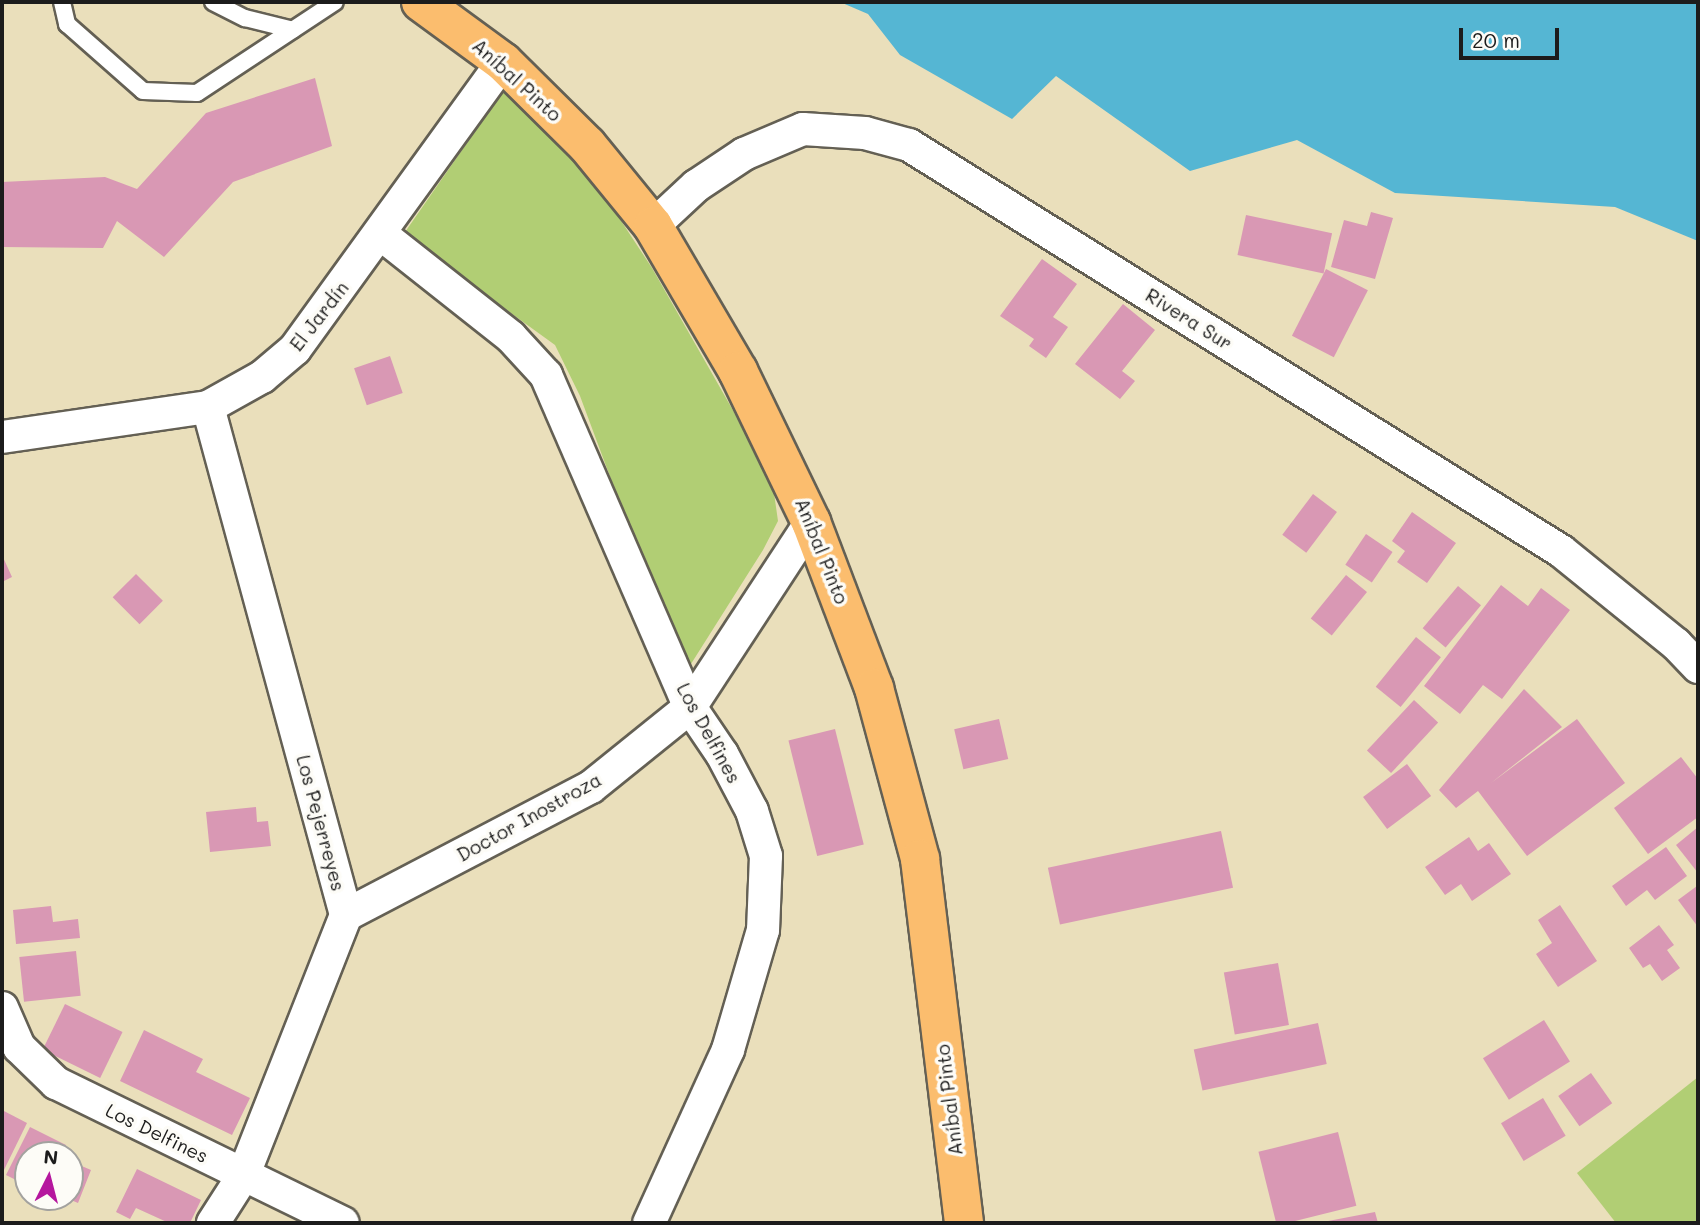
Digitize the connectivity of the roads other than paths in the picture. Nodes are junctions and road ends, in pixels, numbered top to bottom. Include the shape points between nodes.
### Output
1 (62, 2) edge
2 (213, 2) edge
3 (335, 2) edge
4 (421, 2) edge
5 (293, 30) junction
6 (503, 62) junction
7 (653, 226) junction
8 (382, 235) junction
9 (208, 407) junction
10 (43, 431) junction
11 (2, 438) edge
12 (2, 461) edge
13 (811, 523) junction
14 (1698, 667) edge
15 (690, 707) junction
16 (346, 915) junction
17 (2, 1008) edge
18 (243, 1175) junction
19 (213, 1223) edge
20 (343, 1223) edge
21 (649, 1223) edge
22 (964, 1223) edge

1 - 5 lane via 67,24 143,91 197,93
2 - 5 lane via 246,18
3 - 5 lane
4 - 6 main road, Aníbal Pinto
6 - 7 main road, Aníbal Pinto via 587,145
6 - 8 street, El Jardín
7 - 13 main road, Aníbal Pinto via 738,370
7 - 14 street, Rivera Sur via 696,186 744,155 803,129 865,133 909,145 1561,551
8 - 9 street, El Jardín via 295,349 262,377
8 - 15 street, Los Delfines via 511,337 546,375
9 - 10 street, El Jardín
9 - 16 street, Los Pejerreyes
10 - 11 street, El Jardín
10 - 12 street
13 - 15 street, Doctor Inostroza via 720,655
13 - 22 main road, Aníbal Pinto via 874,688 920,859
15 - 16 street, Doctor Inostroza via 591,787
15 - 21 street, Los Delfines via 722,754 751,811 766,856 767,894 756,962 728,1050
16 - 18 street, Los Pejerreyes
17 - 18 street, Los Delfines via 19,1047 56,1083
18 - 19 street, Los Pejerreyes
18 - 20 street, Los Delfines

